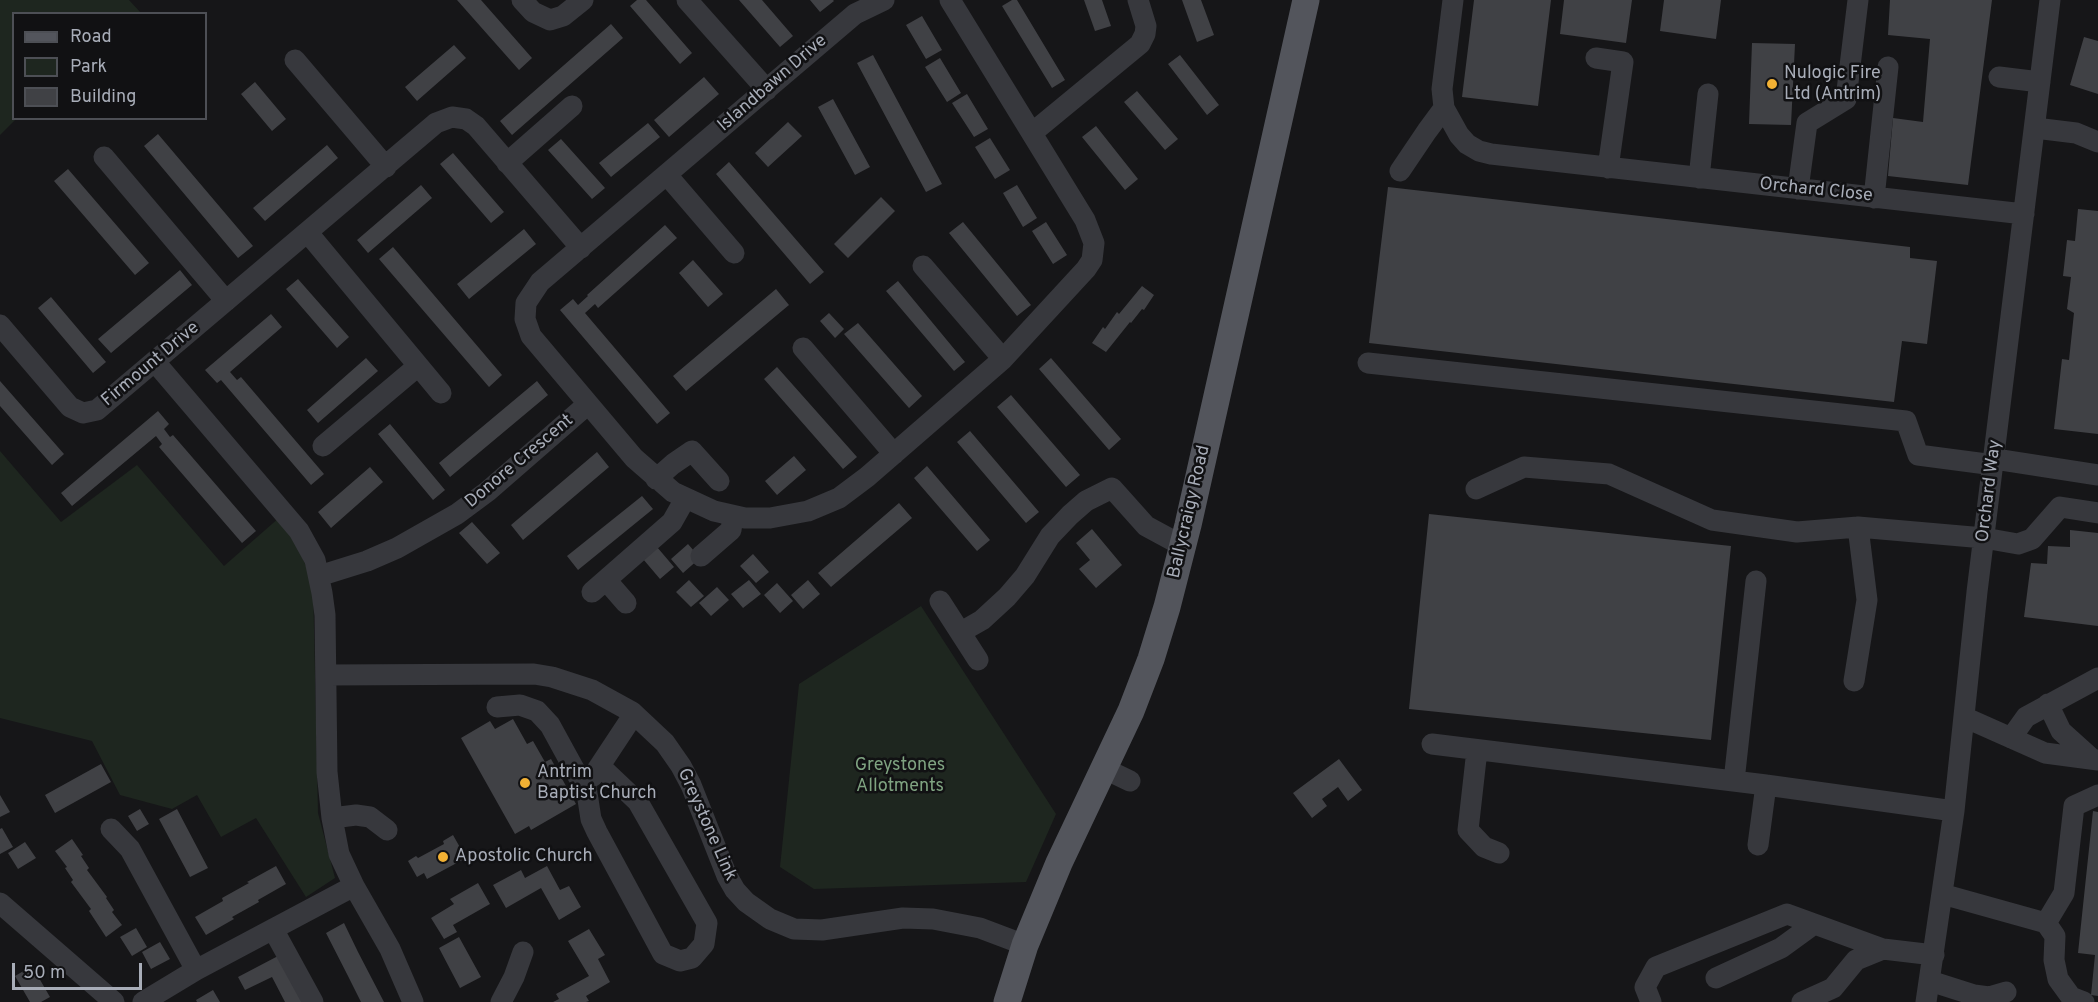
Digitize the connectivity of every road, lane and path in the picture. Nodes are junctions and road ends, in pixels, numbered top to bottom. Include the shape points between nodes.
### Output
1 (522, 0) edge
2 (583, 0) edge
3 (687, 0) edge
4 (884, 0) edge
5 (950, 0) edge
6 (1138, 0) edge
7 (1306, 0) edge
8 (1453, 0) edge
9 (1858, 0) edge
10 (2050, 0) edge
11 (1596, 58) dead end
12 (295, 60) dead end
13 (1888, 67) dead end
14 (1999, 77) dead end
15 (2040, 82) junction
16 (767, 90) junction
17 (1708, 94) dead end
18 (572, 106) dead end
19 (1444, 108) junction
20 (2035, 128) junction
21 (1032, 133) junction
22 (2098, 142) edge
23 (104, 157) dead end
24 (507, 163) junction
25 (386, 167) junction
26 (1608, 168) junction
27 (1400, 171) dead end
28 (667, 175) junction
29 (1699, 178) junction
30 (1798, 189) junction
31 (1874, 198) junction
32 (2024, 214) junction
33 (308, 233) junction
34 (581, 248) junction
35 (734, 253) dead end
36 (923, 266) dead end
37 (540, 282) joint
38 (226, 301) junction
39 (0, 325) edge
40 (803, 348) dead end
41 (1003, 359) junction
42 (155, 362) junction
43 (1368, 363) dead end
44 (418, 366) junction
45 (441, 393) dead end
46 (588, 404) junction
47 (323, 447) dead end
48 (894, 454) junction
49 (1994, 462) junction
50 (2098, 475) edge
51 (656, 479) junction
52 (719, 482) dead end
53 (1476, 489) dead end
54 (685, 499) junction
55 (2098, 513) edge
56 (733, 516) junction
57 (1858, 527) junction
58 (1984, 538) junction
59 (1183, 546) junction
60 (700, 556) dead end
61 (319, 576) junction
62 (1756, 581) dead end
63 (940, 601) dead end
64 (626, 603) dead end
65 (961, 632) junction
66 (978, 660) dead end
67 (326, 675) junction
68 (2098, 678) edge
69 (1854, 681) dead end
70 (2048, 704) junction
71 (497, 707) dead end
72 (634, 714) junction
73 (1964, 717) junction
74 (2011, 738) junction
75 (1432, 744) dead end
76 (1477, 750) junction
77 (2095, 760) edge
78 (1105, 770) junction
79 (593, 773) junction
80 (1734, 781) junction
81 (1130, 782) dead end
82 (1766, 785) junction
83 (2098, 795) edge
84 (1954, 811) junction
85 (332, 818) junction
86 (111, 829) dead end
87 (387, 830) dead end
88 (1758, 845) dead end
89 (1499, 853) dead end
90 (354, 886) junction
91 (1942, 894) junction
92 (0, 903) edge
93 (1814, 924) junction
94 (2046, 924) junction
95 (273, 929) junction
96 (1025, 945) junction
97 (1883, 950) junction
98 (523, 952) dead end
99 (1934, 955) junction
100 (196, 970) junction
101 (1716, 978) dead end
102 (1928, 992) edge
103 (2006, 992) dead end
104 (2078, 999) edge
105 (114, 1002) edge
106 (143, 1002) edge
107 (313, 1002) edge
108 (412, 1002) edge
109 (501, 1002) edge
110 (1007, 1002) edge
111 (1651, 1002) edge
112 (1802, 1002) edge

1 - 2 street via 533,12 550,20 563,16
3 - 16 street
4 - 16 street, Islandbawn Drive via 855,14
5 - 21 street, Donore Crescent
6 - 21 street via 1146,26 1140,44
7 - 59 main road, Ballycraigy Road
8 - 19 street via 1442,89
9 - 30 street via 1846,99 1807,123
10 - 15 street, Orchard Way
11 - 26 street via 1623,62
12 - 25 street
13 - 31 street
14 - 15 street
15 - 20 street, Orchard Way
16 - 28 street, Islandbawn Drive
17 - 29 street
18 - 24 street
19 - 26 street, Orchard Close via 1467,144 1491,154
19 - 27 street
20 - 22 street via 2076,132
20 - 32 street, Orchard Way
21 - 41 street, Donore Crescent via 1085,219 1094,253 1086,269
23 - 38 street
24 - 25 street, Firmount Drive via 476,126 455,116 436,123
24 - 34 street, Firmount Drive
25 - 33 street, Firmount Drive
26 - 29 street, Orchard Close
28 - 34 street, Islandbawn Drive
28 - 35 street
29 - 30 street, Orchard Close
30 - 31 street, Orchard Close
31 - 32 street, Orchard Close
32 - 49 street, Orchard Way
33 - 38 street, Firmount Drive
33 - 44 street
34 - 37 street, Islandbawn Drive
36 - 41 street
37 - 46 street, Donore Crescent via 526,303 527,329
38 - 42 street, Firmount Drive
39 - 42 street, Firmount Drive via 63,399 84,413 97,410
40 - 48 street
41 - 48 street, Donore Crescent
42 - 61 street via 299,531
43 - 49 street via 1906,421 1918,455
44 - 45 street
44 - 47 street
46 - 51 street, Donore Crescent
46 - 61 street, Donore Crescent via 457,514 377,557
48 - 56 street, Donore Crescent via 847,493 823,506 770,518
49 - 50 street
49 - 58 street, Orchard Way
51 - 52 street via 692,451
51 - 54 street, Donore Crescent
53 - 57 street via 1524,467 1609,474 1712,520 1797,532
54 - 56 street, Donore Crescent
54 - 64 street via 672,522 599,586
55 - 58 street via 2060,507 2025,542
56 - 60 street via 731,530
57 - 58 street
57 - 69 street via 1868,600
58 - 73 street, Orchard Way
59 - 65 street via 1146,526 1113,488 1086,501 1070,516 1050,536 1007,597 982,620
59 - 78 main road, Ballycraigy Road via 1151,659
61 - 67 street via 325,615
62 - 80 street
63 - 65 street
65 - 66 street
67 - 72 street, Greystone Link via 534,674 592,690
67 - 85 street via 327,772
68 - 70 street
70 - 74 street via 2026,717
70 - 77 street via 2061,731
71 - 79 street via 520,705 537,711 550,725 579,778
72 - 79 street
72 - 96 street, Greystone Link via 665,743 681,766 735,890 770,919 794,928 822,930 903,918 933,919 980,928
73 - 74 street
73 - 84 street, Orchard Way
74 - 77 street via 2045,753
75 - 76 street
76 - 80 street
76 - 89 street via 1468,830 1484,847
78 - 81 street
78 - 96 main road, Ballycraigy Road via 1059,863
79 - 79 street via 638,802 707,923 704,945 692,958 680,961 663,954 597,832 591,819
80 - 82 street
82 - 84 street
82 - 88 street
83 - 94 street via 2074,806 2064,893
84 - 91 street, Orchard Way
85 - 87 street via 370,817
85 - 90 street via 339,854
86 - 100 street via 130,849
90 - 95 street
90 - 108 street via 390,949
91 - 94 street
91 - 99 street, Orchard Way
92 - 105 street
93 - 97 street
93 - 101 street via 1781,948
93 - 111 street via 1787,914 1656,967 1645,987
94 - 104 street via 2055,936 2058,979
95 - 100 street
95 - 107 street
96 - 110 main road, Ballycraigy Road
97 - 99 street
97 - 112 street via 1856,960 1833,988
98 - 109 street
99 - 102 street, Orchard Way
100 - 106 street
102 - 103 street via 1989,997

